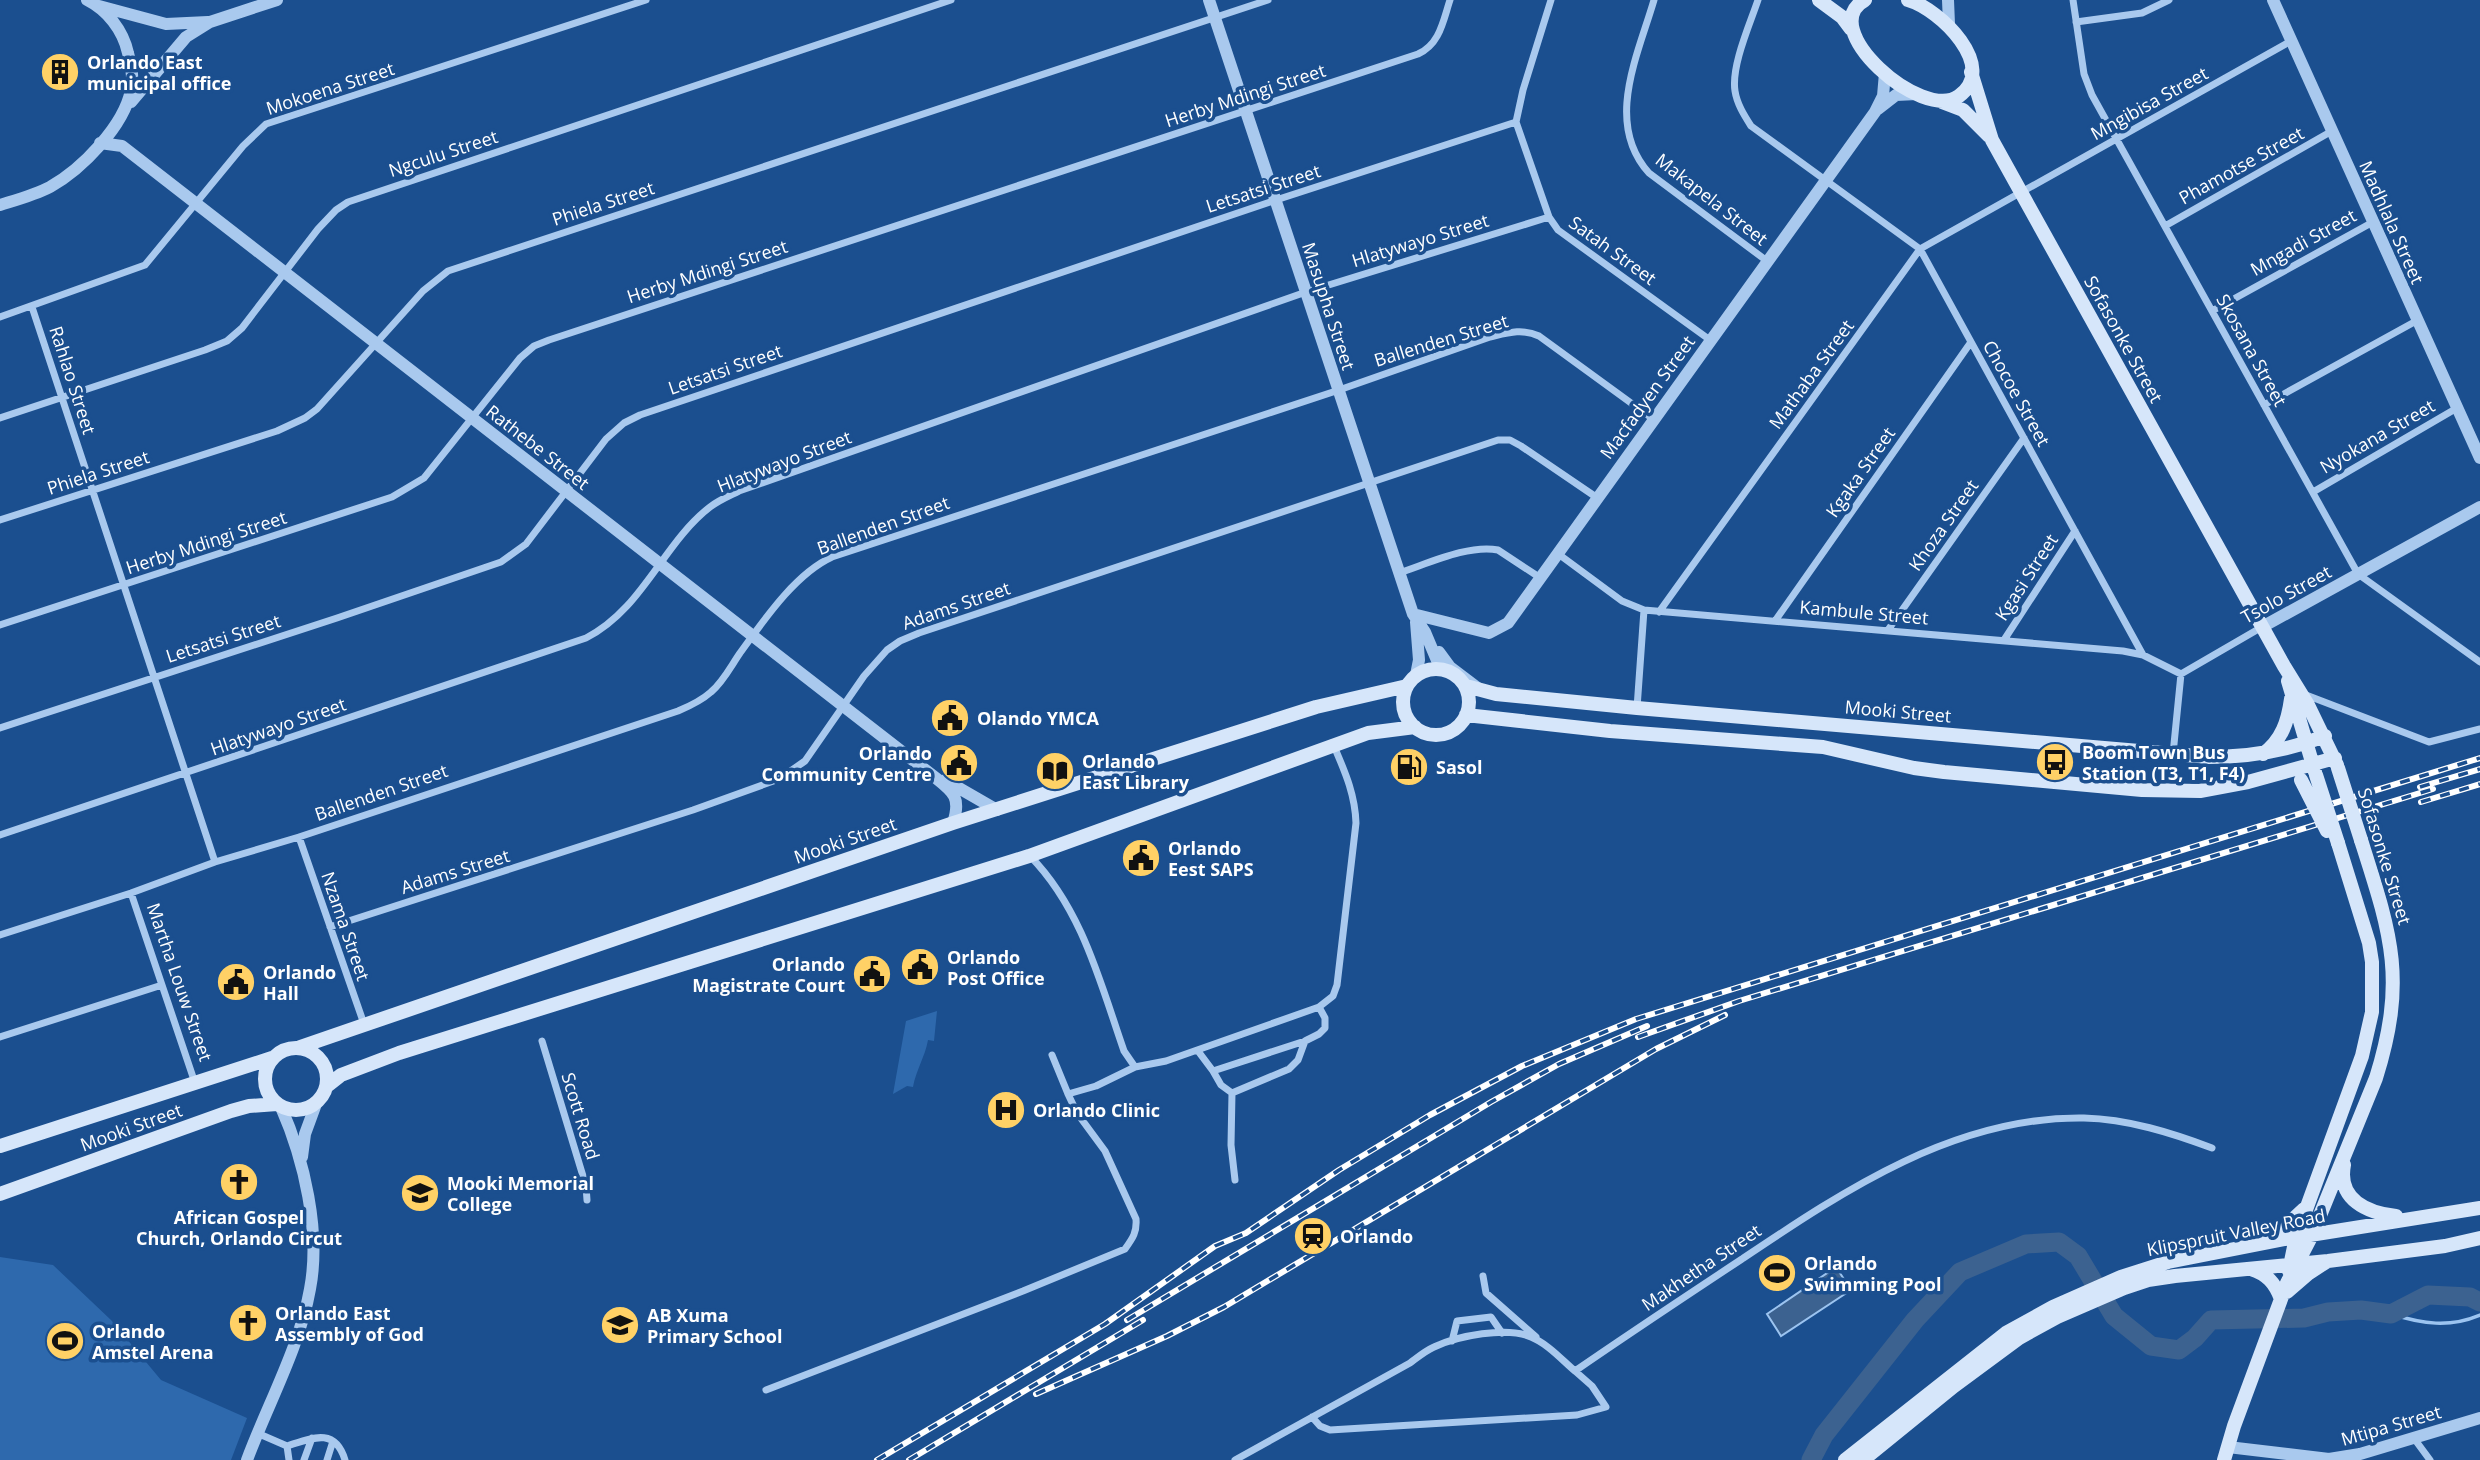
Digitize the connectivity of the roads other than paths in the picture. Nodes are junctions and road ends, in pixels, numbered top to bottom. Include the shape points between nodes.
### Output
1 (87, 0) edge
2 (277, 0) edge
3 (646, 0) edge
4 (951, 0) edge
5 (1209, 0) edge
6 (1268, 0) edge
7 (1450, 0) edge
8 (1551, 0) edge
9 (1654, 0) edge
10 (1758, 0) edge
11 (1819, 0) edge
12 (1865, 0) edge
13 (1948, 0) edge
14 (2073, 0) edge
15 (2169, 0) edge
16 (2273, 0) edge
17 (1915, 1) edge
18 (99, 6) junction
19 (1215, 17) junction
20 (210, 22) junction
21 (2076, 22) junction
22 (1948, 24) junction
23 (1851, 29) junction
24 (2291, 41) junction
25 (1972, 72) junction
26 (1885, 73) junction
27 (1917, 94) junction
28 (1942, 102) junction
29 (125, 110) junction
30 (1246, 111) junction
31 (1875, 112) junction
32 (1516, 122) junction
33 (115, 125) junction
34 (2332, 131) junction
35 (1992, 140) junction
36 (2117, 140) junction
37 (100, 143) junction
38 (122, 146) junction
39 (1825, 181) junction
40 (2021, 192) junction
41 (1276, 200) junction
42 (196, 204) junction
43 (0, 205) edge
44 (1549, 217) junction
45 (2373, 222) junction
46 (2165, 226) junction
47 (1920, 249) junction
48 (1767, 261) junction
49 (286, 274) junction
50 (1306, 292) junction
51 (32, 307) junction
52 (2212, 311) junction
53 (0, 317) edge
54 (2418, 320) junction
55 (1710, 340) junction
56 (1971, 342) junction
57 (376, 344) junction
58 (1339, 390) junction
59 (62, 396) junction
60 (2264, 405) junction
61 (2458, 408) junction
62 (0, 418) edge
63 (473, 419) junction
64 (1653, 419) junction
65 (2024, 438) junction
66 (2480, 458) edge
67 (1370, 483) junction
68 (92, 490) junction
69 (566, 492) junction
70 (2312, 492) junction
71 (1596, 497) junction
72 (2480, 507) edge
73 (0, 520) edge
74 (2075, 531) junction
75 (1556, 553) junction
76 (661, 565) junction
77 (1399, 573) junction
78 (2358, 574) junction
79 (1539, 577) junction
80 (124, 585) junction
81 (1644, 610) junction
82 (1659, 612) junction
83 (1775, 621) junction
84 (1418, 623) junction
85 (0, 625) edge
86 (2262, 627) junction
87 (1888, 630) junction
88 (752, 636) junction
89 (2004, 640) junction
90 (2143, 654) junction
91 (2480, 662) edge
92 (1441, 670) junction
93 (2181, 674) junction
94 (154, 676) junction
95 (1412, 680) junction
96 (1466, 686) junction
97 (1481, 690) junction
98 (2296, 694) junction
99 (844, 707) junction
100 (1637, 708) junction
101 (1463, 720) junction
102 (1415, 727) junction
103 (0, 728) edge
104 (2480, 729) edge
105 (2325, 736) junction
106 (2307, 743) junction
107 (1334, 746) junction
108 (2173, 754) junction
109 (2262, 754) junction
110 (2336, 763) junction
111 (2314, 769) junction
112 (186, 773) junction
113 (932, 775) junction
114 (2296, 775) junction
115 (997, 810) junction
116 (953, 823) junction
117 (0, 835) edge
118 (299, 837) junction
119 (2335, 841) junction
120 (1047, 849) junction
121 (1029, 856) junction
122 (215, 862) junction
123 (1044, 871) junction
124 (131, 893) junction
125 (330, 927) junction
126 (0, 935) edge
127 (162, 985) junction
128 (1319, 1007) junction
129 (364, 1024) junction
130 (0, 1037) edge
131 (542, 1041) dead end
132 (1305, 1041) junction
133 (300, 1047) junction
134 (1198, 1051) junction
135 (1052, 1055) dead end
136 (272, 1058) junction
137 (1135, 1067) junction
138 (1213, 1071) junction
139 (195, 1083) junction
140 (327, 1086) junction
141 (1232, 1093) junction
142 (1068, 1094) junction
143 (316, 1104) junction
144 (279, 1105) junction
145 (0, 1146) edge
146 (2348, 1146) junction
147 (2212, 1149) dead end
148 (301, 1161) junction
149 (1235, 1180) dead end
150 (0, 1194) edge
151 (587, 1200) dead end
152 (2308, 1204) junction
153 (2480, 1208) edge
154 (2436, 1215) junction
155 (2312, 1235) junction
156 (2296, 1237) junction
157 (2480, 1238) edge
158 (2328, 1261) junction
159 (2168, 1262) junction
160 (2294, 1263) junction
161 (2249, 1269) junction
162 (1483, 1276) dead end
163 (2123, 1283) junction
164 (2281, 1299) junction
165 (2055, 1312) junction
166 (1502, 1333) junction
167 (1452, 1341) junction
168 (1545, 1345) junction
169 (1575, 1371) junction
170 (766, 1390) dead end
171 (1312, 1417) junction
172 (2480, 1419) edge
173 (257, 1433) junction
174 (2413, 1437) junction
175 (312, 1438) junction
176 (333, 1441) junction
177 (287, 1446) junction
178 (2226, 1453) edge
179 (247, 1460) edge
180 (289, 1460) edge
181 (304, 1460) edge
182 (327, 1460) edge
183 (345, 1460) edge
184 (1235, 1460) edge
185 (1845, 1460) edge
186 (1863, 1460) edge
187 (2430, 1460) edge

1 - 18 street
2 - 20 street
3 - 42 street, Mokoena Street via 266,124
4 - 49 street, Ngculu Street via 348,202 318,229
5 - 19 street, Masupha Street
6 - 19 street, Phiela Street
7 - 30 street, Herby Mdingi Street via 1440,34 1423,52
8 - 32 street
9 - 48 street, Makapela Street via 1627,92 1625,113 1631,144 1649,173
10 - 39 street, Chocoe Street via 1735,77 1741,110 1751,126
11 - 23 main road, Sofasonke Street
12 - 23 main road via 1852,12
13 - 22 street
14 - 21 street, Skosana Street
15 - 21 street via 2142,13
16 - 24 street, Madhlala Street
17 - 22 main road, Sofasonke Street
18 - 20 street via 166,24
18 - 29 street via 121,32 127,49 132,79
19 - 30 street, Masupha Street
19 - 57 street, Phiela Street via 448,271 423,291
20 - 29 street via 186,37
21 - 36 street, Skosana Street via 2087,82
22 - 25 main road, Sofasonke Street via 1966,52
23 - 26 main road, Sofasonke Street
24 - 34 street, Madhlala Street
24 - 36 street, Mngibisa Street
25 - 28 main road via 1967,88
25 - 35 main road, Sofasonke Street
26 - 27 main road, Sofasonke Street
26 - 31 street, Macfadyen Street via 1883,96
27 - 28 main road, Sofasonke Street
27 - 31 street, Macfadyen Street via 1896,95
28 - 35 main road, Sofasonke Street via 1969,115
29 - 33 street
30 - 41 street, Masupha Street
30 - 63 street, Herby Mdingi Street via 548,340 520,358
31 - 39 street, Macfadyen Street
32 - 41 street, Letsatsi Street
32 - 44 street, Satah Street
33 - 37 street
33 - 38 street
34 - 45 street, Madhlala Street
34 - 46 street, Phamotse Street
35 - 40 main road, Sofasonke Street
36 - 40 street, Mngibisa Street
36 - 46 street, Skosana Street
37 - 38 street
37 - 43 street via 83,163 48,189
38 - 42 street, Rathebe Street
39 - 47 street, Chocoe Street
39 - 48 street, Macfadyen Street
40 - 47 street, Mathaba Street
40 - 86 main road, Sofasonke Street
41 - 50 street, Masupha Street
41 - 69 street, Letsatsi Street via 640,415 606,439
42 - 49 street, Rathebe Street
42 - 51 street, Mokoena Street via 145,265
44 - 50 street, Hlatywayo Street
44 - 55 street, Satah Street via 1558,230
45 - 52 street, Mngadi Street
45 - 54 street, Madhlala Street
46 - 52 street, Skosana Street
47 - 56 street, Chocoe Street
47 - 82 street, Mathaba Street
48 - 55 street, Macfadyen Street
49 - 57 street, Rathebe Street
49 - 59 street, Ngculu Street via 227,341
50 - 58 street, Masupha Street
50 - 76 street, Hlatywayo Street via 739,491 708,508
51 - 53 street, Mokoena Street
51 - 59 street, Rahlao Street
52 - 60 street, Skosana Street
54 - 60 street
54 - 61 street, Madhlala Street
55 - 64 street, Macfadyen Street
56 - 65 street, Chocoe Street
56 - 83 street, Kgaka Street
57 - 63 street, Rathebe Street
57 - 68 street, Phiela Street via 317,409 293,424
58 - 64 street, Ballenden Street via 1490,337 1531,332
58 - 67 street, Masupha Street
58 - 88 street, Ballenden Street via 832,557 807,573
59 - 62 street, Ngculu Street
59 - 68 street, Rahlao Street
60 - 70 street, Skosana Street
61 - 66 street, Madhlala Street
61 - 70 street, Nyokana Street
63 - 69 street, Rathebe Street
63 - 80 street, Herby Mdingi Street via 424,478 392,497
64 - 71 street, Macfadyen Street
65 - 74 street, Chocoe Street
65 - 87 street, Khoza Street
67 - 71 street, Adams Street via 1485,443 1510,440
67 - 77 street, Masupha Street
67 - 99 street, Adams Street via 900,641 876,662
68 - 73 street, Phiela Street
68 - 80 street, Rahlao Street
69 - 76 street, Rathebe Street
69 - 94 street, Letsatsi Street via 526,544 501,562
70 - 78 street, Skosana Street
71 - 75 street, Macfadyen Street
72 - 78 street, Tsolo Street
74 - 89 street, Kgasi Street
74 - 90 street, Chocoe Street
75 - 79 street, Macfadyen Street
75 - 81 street, Kambule Street via 1622,601
76 - 88 street, Rathebe Street
76 - 112 street, Hlatywayo Street via 611,623 586,638
77 - 79 street via 1491,549
77 - 84 street, Masupha Street
78 - 86 street, Tsolo Street
78 - 91 street, Skosana Street
79 - 84 street, Macfadyen Street via 1508,622 1489,632
80 - 85 street, Herby Mdingi Street
80 - 94 street, Rahlao Street
81 - 82 street, Kambule Street
81 - 100 street
82 - 83 street, Kambule Street
83 - 87 street, Kambule Street
84 - 92 street, Masupha Street
84 - 95 street, Masupha Street via 1419,660
84 - 97 street via 1446,663
86 - 93 street, Tsolo Street
86 - 98 main road, Sofasonke Street
87 - 89 street, Kambule Street
88 - 99 street, Rathebe Street
88 - 118 street, Ballenden Street via 717,687 692,706
89 - 90 street, Kambule Street
90 - 93 street, Kambule Street
92 - 95 main road via 1426,670
92 - 96 main road
93 - 108 street
94 - 103 street, Letsatsi Street
94 - 112 street, Rahlao Street
95 - 102 main road via 1404,696 1404,710
95 - 115 main road, Mooki Street
96 - 97 main road, Mooki Street
96 - 101 main road via 1469,699
97 - 100 main road, Mooki Street
98 - 104 street via 2429,742
98 - 105 main road, Sofasonke Street
98 - 106 main road, Sofasonke Street
98 - 109 main road via 2282,732
99 - 113 street, Rathebe Street
99 - 125 street, Adams Street via 805,761 765,786
100 - 108 main road, Mooki Street
101 - 102 main road via 1443,734
101 - 114 main road via 1823,747 1914,768 2142,790 2200,791
102 - 107 main road via 1368,733
105 - 106 main road, Mooki Street
105 - 110 main road, Sofasonke Street
106 - 109 main road, Mooki Street
106 - 111 main road, Sofasonke Street
107 - 120 main road
107 - 128 street via 1353,791 1356,823 1337,985 1333,996
108 - 109 main road, Mooki Street
110 - 111 main road
110 - 146 main road, Sofasonke Street, bridge via 2390,936 2394,989 2384,1053
111 - 114 main road
111 - 119 main road, Sofasonke Street, bridge
112 - 117 street, Hlatywayo Street
112 - 122 street, Rahlao Street
113 - 115 street, Rathebe Street
113 - 116 street, Rathebe Street via 957,802
114 - 119 main road, bridge
115 - 116 main road, Mooki Street
116 - 129 main road, Mooki Street
118 - 122 street, Ballenden Street
118 - 125 street, Nzama Street
119 - 152 main road, Sofasonke Street via 2369,943 2374,991 2362,1056
120 - 121 main road
120 - 123 street
121 - 123 street
121 - 140 main road via 400,1053 341,1075
122 - 124 street, Ballenden Street
123 - 137 street via 1080,927 1124,1051
124 - 126 street, Ballenden Street
124 - 127 street, Martha Louw Street
125 - 129 street, Nzama Street
127 - 130 street
127 - 139 street, Martha Louw Street
128 - 132 street via 1325,1028
128 - 134 street
129 - 133 main road, Mooki Street
131 - 151 street, Scott Road
132 - 138 street
132 - 141 street via 1289,1069
133 - 136 main road
133 - 140 main road via 324,1064
134 - 137 street
134 - 138 street
135 - 142 street
136 - 139 main road, Mooki Street
136 - 144 main road via 265,1083
137 - 142 street
138 - 141 street
139 - 145 main road, Mooki Street
140 - 143 main road
141 - 149 street
142 - 170 street via 1105,1151 1136,1219 1134,1237 1125,1249
143 - 144 main road via 299,1110
143 - 148 street
144 - 148 street
144 - 150 main road, Mooki Street via 231,1111
146 - 154 main road via 2345,1185 2366,1211
146 - 155 main road, Sofasonke Street
147 - 169 street, Makhetha Street via 2161,1131 2084,1118 2016,1124 1967,1136 1913,1157 1838,1196
148 - 173 street via 314,1257 310,1290 303,1319
152 - 156 main road, Sofasonke Street
152 - 159 main road via 2274,1232 2193,1251
153 - 154 main road, Klipspruit Valley Road
154 - 155 main road, Klipspruit Valley Road
155 - 156 main road, Klipspruit Valley Road
155 - 160 main road, Sofasonke Street
156 - 159 main road, Klipspruit Valley Road
156 - 160 main road, Sofasonke Street
157 - 158 main road, Klipspruit Valley Road
158 - 160 main road, Klipspruit Valley Road
158 - 164 main road
159 - 163 main road, Klipspruit Valley Road
160 - 161 main road, Klipspruit Valley Road
160 - 164 main road
161 - 163 main road, Klipspruit Valley Road
161 - 164 main road via 2271,1281
162 - 168 street via 1486,1293
163 - 165 main road, Klipspruit Valley Road
164 - 178 main road
165 - 185 main road, Klipspruit Valley Road via 2006,1333
165 - 186 main road, Klipspruit Valley Road
166 - 167 street
166 - 167 street via 1491,1317 1457,1321
166 - 168 street via 1530,1336
167 - 171 street
168 - 169 street
169 - 171 street via 1606,1407 1577,1415 1330,1430
171 - 184 street
172 - 174 street, Mtipa Street
173 - 177 street
173 - 179 street
174 - 178 street, Mtipa Street via 2329,1459
174 - 187 street
175 - 176 street
175 - 177 street
175 - 181 street
176 - 182 street
176 - 183 street
177 - 180 street

